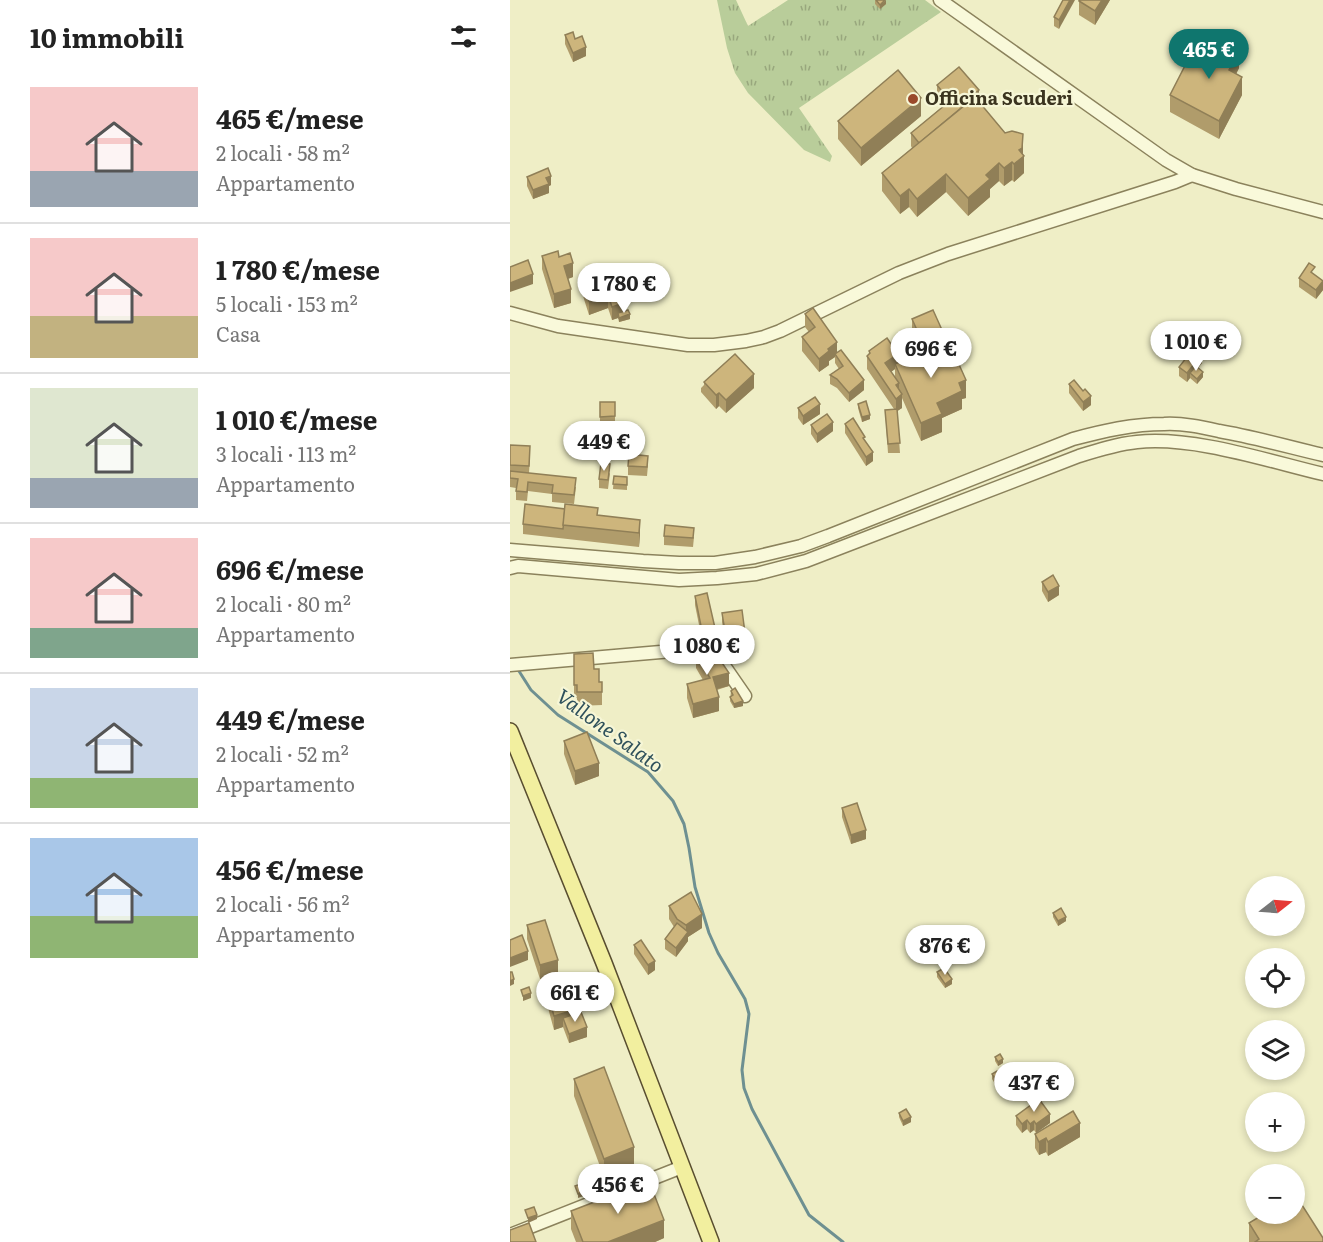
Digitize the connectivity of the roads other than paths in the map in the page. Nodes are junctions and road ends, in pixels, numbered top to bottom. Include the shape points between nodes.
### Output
1 (940, 0) edge
2 (1192, 175) junction
3 (1323, 212) edge
4 (510, 313) edge
5 (1323, 455) edge
6 (1323, 474) edge
7 (510, 550) edge
8 (510, 568) edge
9 (510, 665) edge
10 (745, 696) dead end
11 (510, 731) edge
12 (682, 1167) junction
13 (510, 1235) edge
14 (711, 1242) edge

1 - 2 street
2 - 3 street
2 - 4 street via 921,264 764,337 688,345 558,326
5 - 7 street via 1192,425 1138,425 1073,439 828,536 755,557 679,563
6 - 8 street via 1191,444 1140,442 1079,456 806,561 756,574 679,580
9 - 10 street via 707,648 716,654
11 - 12 main road
12 - 13 street
12 - 14 main road

